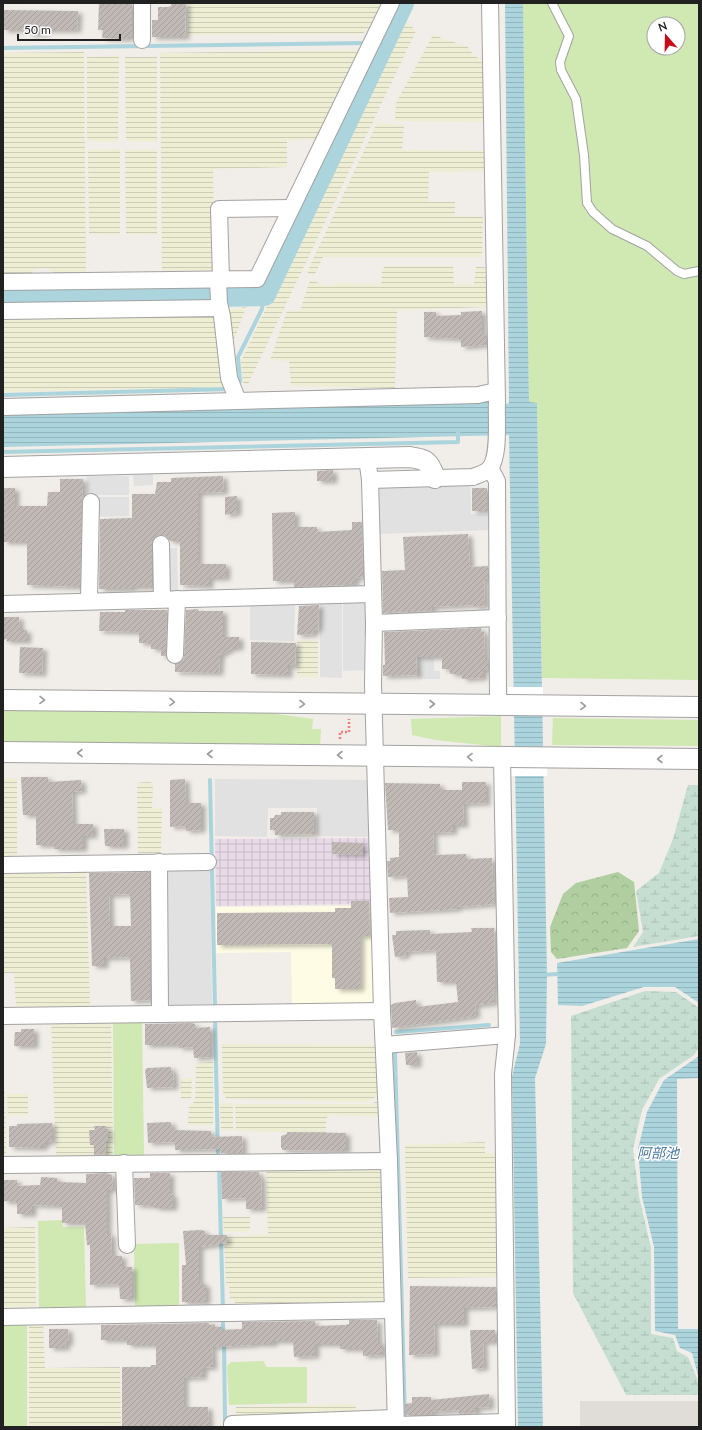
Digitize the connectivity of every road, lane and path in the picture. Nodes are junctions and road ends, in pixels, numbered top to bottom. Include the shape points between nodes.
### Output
1 (142, 3) edge
2 (391, 3) edge
3 (490, 3) edge
4 (552, 3) edge
5 (142, 40) dead end
6 (291, 208) junction
7 (699, 271) edge
8 (219, 281) junction
9 (3, 282) edge
10 (220, 306) junction
11 (3, 311) edge
12 (234, 391) junction
13 (496, 396) junction
14 (3, 407) edge
15 (367, 458) junction
16 (3, 467) edge
17 (490, 468) junction
18 (435, 478) junction
19 (370, 480) junction
20 (91, 502) dead end
21 (161, 544) dead end
22 (373, 594) junction
23 (169, 599) junction
24 (89, 601) junction
25 (3, 604) edge
26 (498, 618) junction
27 (374, 623) junction
28 (175, 655) dead end
29 (3, 700) edge
30 (374, 704) junction
31 (503, 704) junction
32 (699, 707) edge
33 (349, 719) dead end
34 (340, 740) dead end
35 (3, 752) edge
36 (376, 755) junction
37 (505, 757) junction
38 (699, 759) edge
39 (159, 862) junction
40 (208, 862) dead end
41 (3, 864) edge
42 (382, 1011) junction
43 (160, 1013) junction
44 (3, 1016) edge
45 (507, 1035) junction
46 (384, 1045) junction
47 (389, 1161) junction
48 (124, 1163) junction
49 (3, 1165) edge
50 (127, 1245) dead end
51 (392, 1310) junction
52 (3, 1317) edge
53 (400, 1424) edge
54 (507, 1424) edge
55 (232, 1427) edge

1 - 5 street
2 - 6 street
3 - 13 street
4 - 7 lane via 569,36 560,62 561,70 576,99 584,155 587,203 612,230 647,246 677,271 684,274
6 - 8 street via 258,278
6 - 8 street via 219,209
8 - 9 street
8 - 10 street
10 - 11 street
10 - 12 street
12 - 13 street
12 - 14 street
13 - 17 street via 496,450
15 - 16 street
15 - 18 street via 423,459 431,467
15 - 19 street
17 - 18 street via 473,477
17 - 26 street via 497,481
18 - 19 street
19 - 22 street
20 - 24 street
21 - 23 street
22 - 23 street
22 - 27 street
23 - 24 street
23 - 28 street
24 - 25 street
26 - 27 street
26 - 31 street
27 - 30 street
29 -> 30 street
30 -> 31 street
30 - 36 street
31 -> 32 street
33 - 34 path via 349,732 340,732
36 -> 35 street
37 -> 36 street
36 - 42 street
38 -> 37 street
37 - 45 street
39 - 40 street
39 - 41 street
39 - 43 street
42 - 43 street
42 - 46 street
43 - 44 street
45 - 46 street
45 - 54 street via 503,1074
46 - 47 street
47 - 48 street
47 - 51 street
48 - 49 street
48 - 50 street
51 - 52 street
51 - 53 street
53 - 54 street
53 - 55 street via 232,1424

